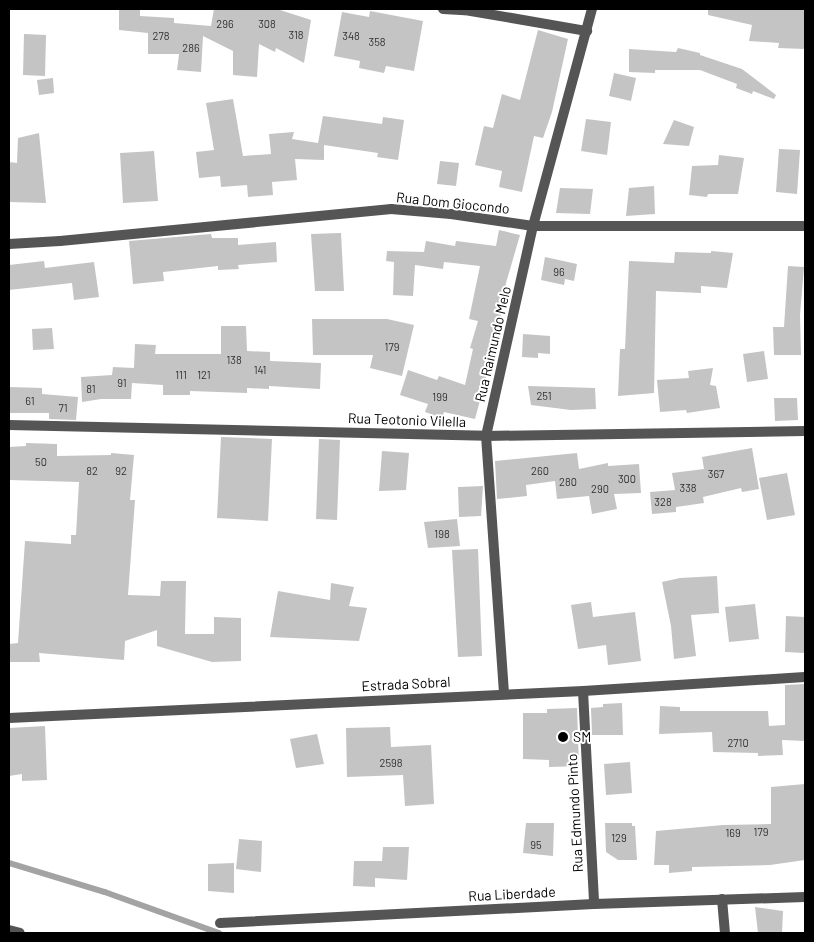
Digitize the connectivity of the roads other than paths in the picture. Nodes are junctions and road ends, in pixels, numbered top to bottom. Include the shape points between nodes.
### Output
1 (443, 9) edge
2 (592, 9) edge
3 (587, 31) junction
4 (533, 226) junction
5 (805, 226) edge
6 (9, 244) edge
7 (9, 425) edge
8 (805, 430) edge
9 (486, 436) junction
10 (805, 677) edge
11 (583, 691) junction
12 (504, 693) junction
13 (9, 718) edge
14 (805, 897) edge
15 (722, 898) junction
16 (594, 904) junction
17 (220, 923) dead end
18 (9, 930) edge
19 (20, 933) edge
20 (725, 933) edge

1 - 3 street
2 - 3 street, Rua Raimundo Melo
3 - 4 street, Rua Raimundo Melo
4 - 5 street, Rua Dom Giocondo
4 - 6 street, Rua Dom Giocondo via 391,209 60,242
4 - 9 street, Rua Raimundo Melo
7 - 9 street, Rua Teotonio Vilella
8 - 9 street, Rua Teotonio Vilella
9 - 12 street, Rua Raimundo Melo
10 - 11 street, Estrada Sobral
11 - 12 street, Estrada Sobral
11 - 16 street, Rua Edmundo Pinto
12 - 13 street, Estrada Sobral
14 - 15 street, Rua Liberdade
15 - 16 street, Rua Liberdade
15 - 20 street
16 - 17 street, Rua Liberdade
18 - 19 street

